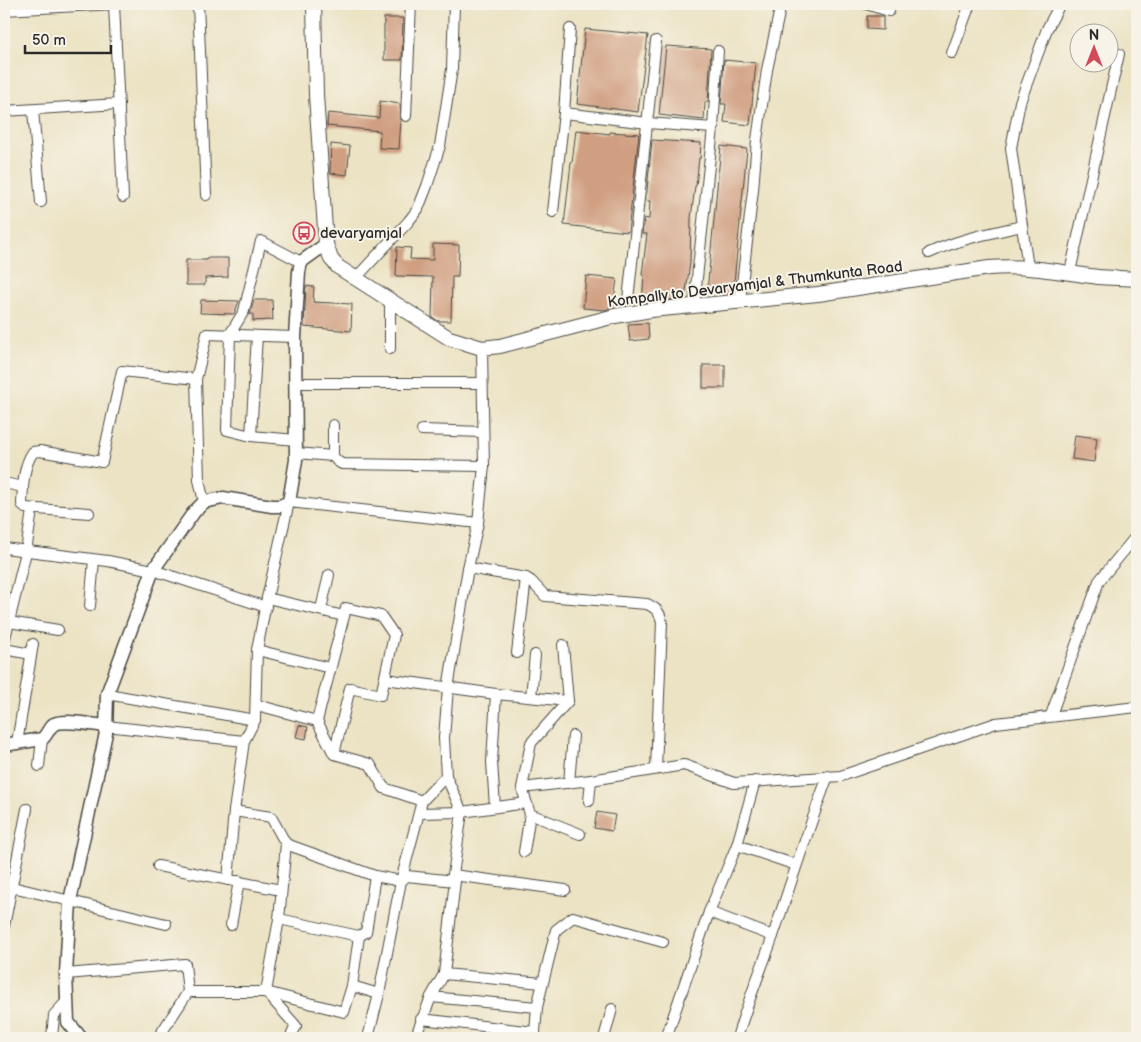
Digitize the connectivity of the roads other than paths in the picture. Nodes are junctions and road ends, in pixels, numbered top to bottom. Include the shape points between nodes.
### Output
1 (115, 4) edge
2 (198, 4) edge
3 (314, 4) edge
4 (411, 4) edge
5 (454, 4) edge
6 (781, 4) edge
7 (866, 4) edge
8 (891, 4) edge
9 (970, 4) edge
10 (1060, 4) edge
11 (4, 10) edge
12 (570, 29) dead end
13 (656, 41) dead end
14 (718, 51) dead end
15 (952, 53) dead end
16 (1119, 54) dead end
17 (119, 104) junction
18 (33, 110) junction
19 (4, 111) edge
20 (564, 113) junction
21 (406, 116) dead end
22 (648, 123) junction
23 (713, 128) junction
24 (206, 195) dead end
25 (123, 198) dead end
26 (41, 202) dead end
27 (553, 212) dead end
28 (1022, 226) junction
29 (326, 244) junction
30 (929, 253) dead end
31 (301, 262) junction
32 (1028, 268) junction
33 (1070, 272) junction
34 (355, 279) junction
35 (1137, 279) edge
36 (628, 300) dead end
37 (390, 301) junction
38 (740, 301) junction
39 (694, 306) junction
40 (230, 334) junction
41 (257, 336) junction
42 (295, 337) junction
43 (390, 348) dead end
44 (482, 348) junction
45 (196, 379) junction
46 (482, 382) junction
47 (295, 383) junction
48 (333, 425) dead end
49 (422, 430) dead end
50 (483, 432) junction
51 (251, 436) junction
52 (296, 440) junction
53 (296, 453) junction
54 (333, 456) junction
55 (484, 466) junction
56 (4, 483) edge
57 (23, 488) junction
58 (204, 502) junction
59 (290, 502) junction
60 (32, 510) junction
61 (89, 513) dead end
62 (478, 523) junction
63 (1137, 535) edge
64 (4, 548) edge
65 (26, 552) junction
66 (94, 560) junction
67 (468, 568) junction
68 (153, 570) junction
69 (329, 575) dead end
70 (526, 578) junction
71 (266, 602) junction
72 (90, 606) dead end
73 (321, 609) junction
74 (344, 616) junction
75 (9, 622) junction
76 (58, 630) dead end
77 (4, 642) edge
78 (563, 645) dead end
79 (4, 649) edge
80 (258, 650) junction
81 (517, 653) dead end
82 (535, 655) dead end
83 (330, 668) junction
84 (385, 679) junction
85 (448, 688) junction
86 (107, 694) junction
87 (496, 694) junction
88 (531, 697) junction
89 (568, 701) junction
90 (257, 705) junction
91 (1137, 707) edge
92 (1051, 716) junction
93 (256, 720) junction
94 (317, 721) junction
95 (106, 726) junction
96 (573, 736) dead end
97 (42, 740) junction
98 (244, 741) junction
99 (17, 743) junction
100 (4, 745) edge
101 (334, 754) junction
102 (39, 766) dead end
103 (656, 769) junction
104 (446, 776) junction
105 (828, 776) junction
106 (591, 780) junction
107 (755, 781) junction
108 (569, 783) junction
109 (522, 788) junction
110 (422, 801) junction
111 (589, 801) dead end
112 (526, 803) junction
113 (495, 807) junction
114 (27, 809) dead end
115 (234, 811) junction
116 (462, 812) junction
117 (419, 813) junction
118 (530, 814) junction
119 (580, 834) dead end
120 (286, 844) junction
121 (737, 845) junction
122 (524, 852) dead end
123 (796, 865) junction
124 (158, 866) dead end
125 (375, 876) junction
126 (454, 878) junction
127 (228, 880) junction
128 (239, 881) junction
129 (401, 881) junction
130 (7, 886) edge
131 (281, 890) junction
132 (565, 890) dead end
133 (70, 901) junction
134 (709, 912) junction
135 (279, 919) junction
136 (166, 924) dead end
137 (231, 925) dead end
138 (4, 926) edge
139 (359, 936) junction
140 (773, 936) junction
141 (663, 942) dead end
142 (66, 974) junction
143 (444, 974) junction
144 (542, 983) junction
145 (352, 986) junction
146 (188, 992) junction
147 (266, 992) junction
148 (379, 994) junction
149 (431, 997) junction
150 (66, 1002) junction
151 (536, 1007) junction
152 (612, 1010) dead end
153 (421, 1019) junction
154 (535, 1035) edge
155 (52, 1038) edge
156 (81, 1038) edge
157 (158, 1038) edge
158 (290, 1038) edge
159 (368, 1038) edge
160 (415, 1038) edge
161 (604, 1038) edge
162 (666, 1038) edge
163 (737, 1038) edge

1 - 11 street
1 - 17 street
2 - 24 street
3 - 29 main road, Kompally to Devaryamjal & Thumkunta Road via 316,95
4 - 21 street
5 - 34 street via 452,69 440,146 427,186 408,222
6 - 38 street via 756,140
7 - 8 street via 889,11
9 - 15 street
10 - 28 street via 1020,102 1011,148
12 - 20 street
13 - 22 street
14 - 23 street
16 - 33 street
17 - 18 street
17 - 25 street
18 - 19 street
18 - 26 street
20 - 22 street
20 - 27 street
22 - 23 street
22 - 36 street
23 - 39 street
28 - 30 street via 950,243
28 - 32 street
29 - 31 street
29 - 34 main road, Kompally to Devaryamjal & Thumkunta Road via 338,268
31 - 40 street via 261,241 244,311
31 - 42 street
32 - 33 main road, Kompally to Devaryamjal & Thumkunta Road
32 - 38 main road, Kompally to Devaryamjal & Thumkunta Road via 989,268 818,294
33 - 35 main road, Kompally to Devaryamjal & Thumkunta Road
34 - 37 main road, Kompally to Devaryamjal & Thumkunta Road
37 - 43 street
37 - 44 main road, Kompally to Devaryamjal & Thumkunta Road via 449,338
38 - 39 main road, Kompally to Devaryamjal & Thumkunta Road
39 - 44 main road, Kompally to Devaryamjal & Thumkunta Road via 614,316
40 - 41 street
40 - 45 street via 207,334
40 - 51 street via 227,430
41 - 42 street
41 - 51 street
42 - 47 street
44 - 46 street
45 - 57 street via 122,371 102,462 33,452
45 - 58 street via 199,480
46 - 47 street
46 - 50 street
47 - 52 street
48 - 54 street
49 - 50 street
50 - 55 street
51 - 52 street
52 - 53 street
53 - 54 street
53 - 59 street
54 - 55 street via 342,464
55 - 62 street
56 - 57 street
57 - 60 street via 22,504
58 - 59 street via 223,498 280,506
58 - 68 street
59 - 62 street
59 - 71 street
60 - 61 street
60 - 65 street
62 - 67 street
63 - 92 street via 1099,581
64 - 65 street
65 - 66 street
65 - 75 street
66 - 68 street
66 - 72 street
67 - 70 street
67 - 85 street
68 - 71 street
68 - 86 street
69 - 73 street
70 - 81 street
70 - 103 street via 545,596 646,604 660,613
71 - 73 street
71 - 80 street
73 - 74 street
74 - 83 street
74 - 84 street via 346,608 381,616 394,634
75 - 76 street
75 - 77 street
78 - 89 street
79 - 99 street via 32,649
80 - 83 street
80 - 90 street
82 - 88 street
83 - 94 street
84 - 85 street
84 - 101 street via 381,695 350,688
85 - 87 street
85 - 104 street via 444,738
86 - 93 street
86 - 95 street
87 - 88 street
87 - 113 street via 492,762
88 - 89 street
89 - 109 street via 530,743
90 - 93 street
90 - 94 street
91 - 92 street
92 - 105 street via 996,723 841,776
93 - 98 street
94 - 101 street
95 - 97 street via 62,722 54,724
95 - 98 street
95 - 133 street
96 - 108 street
97 - 99 street
97 - 102 street
98 - 115 street
99 - 100 street
101 - 110 street via 370,764 384,788
103 - 106 street
103 - 107 street via 684,765 734,783
104 - 110 street
104 - 116 street
105 - 107 street
105 - 123 street
106 - 108 street
106 - 111 street
107 - 121 street
108 - 109 street
109 - 112 street
110 - 117 street
112 - 113 street
112 - 118 street
113 - 116 street
114 - 130 street
115 - 120 street via 271,817
115 - 127 street
116 - 117 street
116 - 126 street
117 - 129 street
118 - 119 street
118 - 122 street
120 - 125 street
120 - 131 street
121 - 123 street
121 - 134 street
123 - 140 street
124 - 127 street
125 - 129 street
125 - 139 street via 366,932
126 - 129 street via 407,876
126 - 132 street
126 - 143 street
127 - 128 street
128 - 131 street
128 - 137 street
129 - 148 street
130 - 133 street
130 - 138 street
131 - 135 street
133 - 136 street
133 - 142 street
134 - 140 street
134 - 162 street
135 - 139 street
135 - 147 street
139 - 145 street
140 - 163 street
141 - 144 street via 573,917 556,930
142 - 146 street via 185,964
142 - 150 street
143 - 144 street
143 - 149 street
144 - 151 street
145 - 147 street via 344,1012
145 - 148 street
146 - 147 street
146 - 157 street
147 - 158 street via 296,1026
148 - 159 street
149 - 151 street
149 - 153 street
150 - 155 street via 54,1015
150 - 156 street via 68,1022
151 - 154 street
152 - 161 street
153 - 154 street
153 - 160 street

